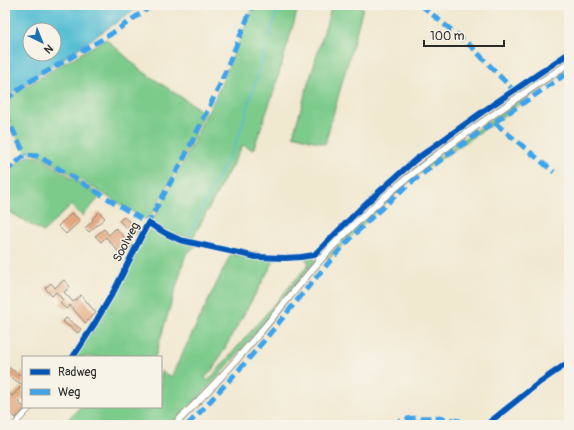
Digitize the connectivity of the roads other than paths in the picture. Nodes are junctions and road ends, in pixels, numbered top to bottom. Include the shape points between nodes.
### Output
1 (569, 63) edge
2 (321, 260) junction
3 (73, 356) edge
4 (569, 362) edge
5 (30, 408) edge
6 (14, 425) edge
7 (174, 425) edge
8 (486, 425) edge

1 - 2 main road via 400,182 350,228
2 - 3 street, Soolweg via 314,255 256,257 180,240 148,223 115,289
2 - 7 main road via 226,372
4 - 8 street
5 - 6 street

